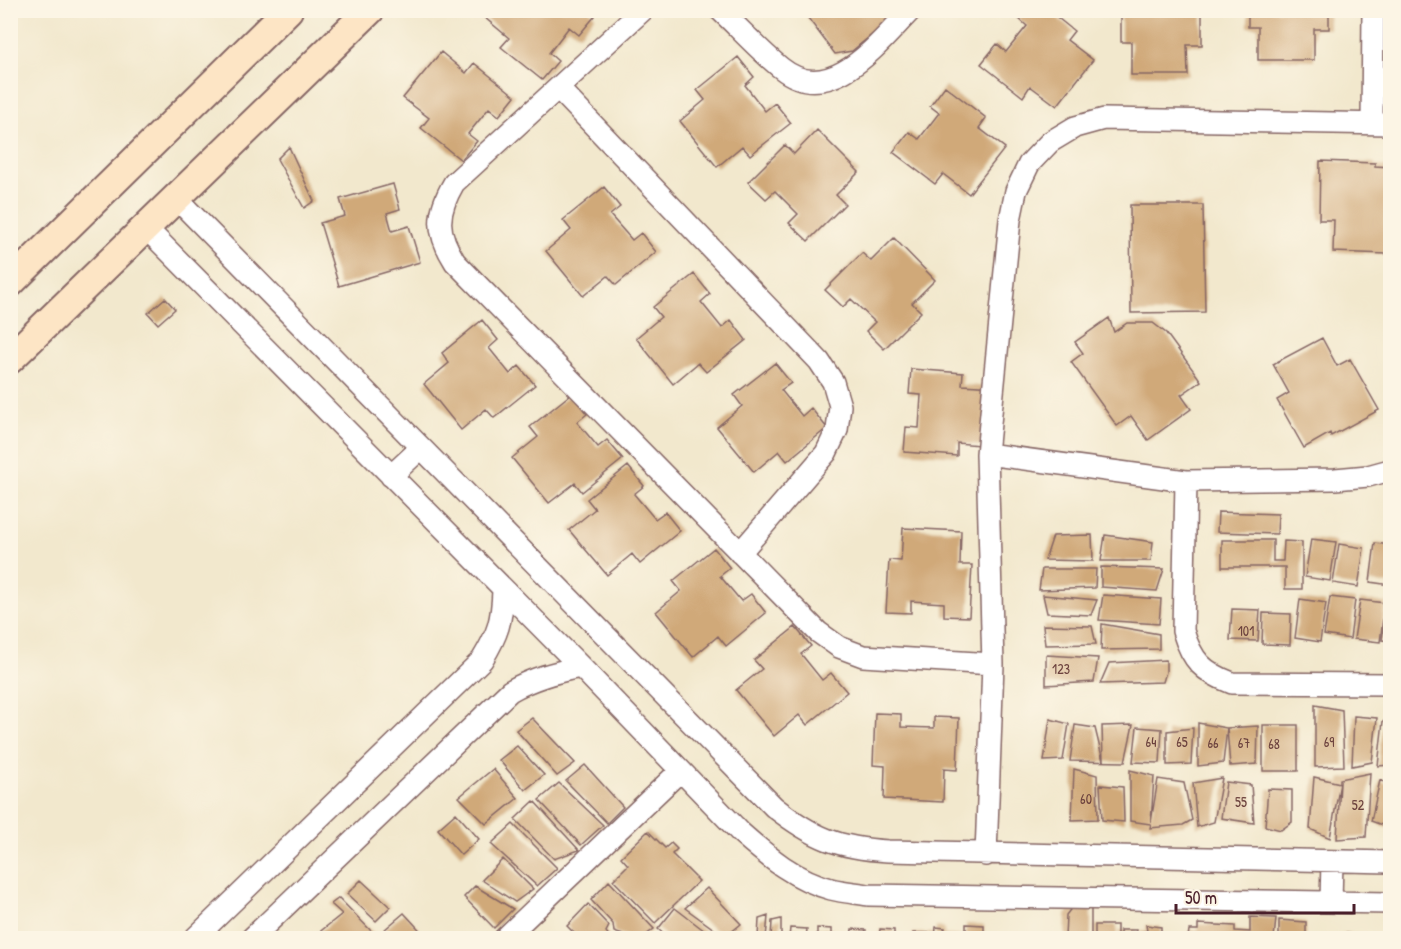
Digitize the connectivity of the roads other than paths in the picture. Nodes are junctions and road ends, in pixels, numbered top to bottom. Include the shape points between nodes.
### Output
1 (288, 10) edge
2 (370, 10) edge
3 (643, 10) edge
4 (720, 10) edge
5 (911, 10) edge
6 (1372, 10) edge
7 (558, 88) junction
8 (1381, 124) edge
9 (176, 198) junction
10 (146, 228) junction
11 (10, 283) edge
12 (10, 359) edge
13 (421, 448) junction
14 (987, 454) junction
15 (1390, 470) edge
16 (391, 476) junction
17 (1186, 481) junction
18 (740, 553) junction
19 (503, 590) junction
20 (993, 664) junction
21 (581, 667) junction
22 (1390, 684) edge
23 (680, 771) junction
24 (986, 855) junction
25 (1332, 861) junction
26 (1390, 862) edge
27 (1331, 902) junction
28 (1390, 903) edge
29 (195, 939) edge
30 (252, 939) edge
31 (505, 939) edge

1 - 11 street
2 - 9 street
3 - 7 street
4 - 5 street via 783,69 801,78 822,80 842,75 858,63
6 - 8 street
7 - 18 street via 819,361 833,382 840,406 837,430 826,453
7 - 18 street via 454,183 443,202 440,223 444,244 455,262
8 - 14 street via 1104,119 1075,127 1050,142 1029,164 1016,191 1010,220
9 - 10 street
9 - 13 street
10 - 12 street
10 - 16 street
13 - 16 street
13 - 24 street via 774,807 799,826 826,841 856,849
14 - 17 street
14 - 20 street
15 - 17 street via 1335,479
16 - 19 street
17 - 22 street via 1183,631 1188,649 1199,665 1232,683
18 - 20 street via 818,632 839,647 880,658
19 - 21 street
19 - 29 street via 498,631 483,660
20 - 24 street
21 - 23 street
21 - 30 street via 532,679 510,691
23 - 27 street via 766,855 798,877 831,889 880,895
23 - 31 street
24 - 25 street
25 - 26 street
25 - 27 street
27 - 28 street

